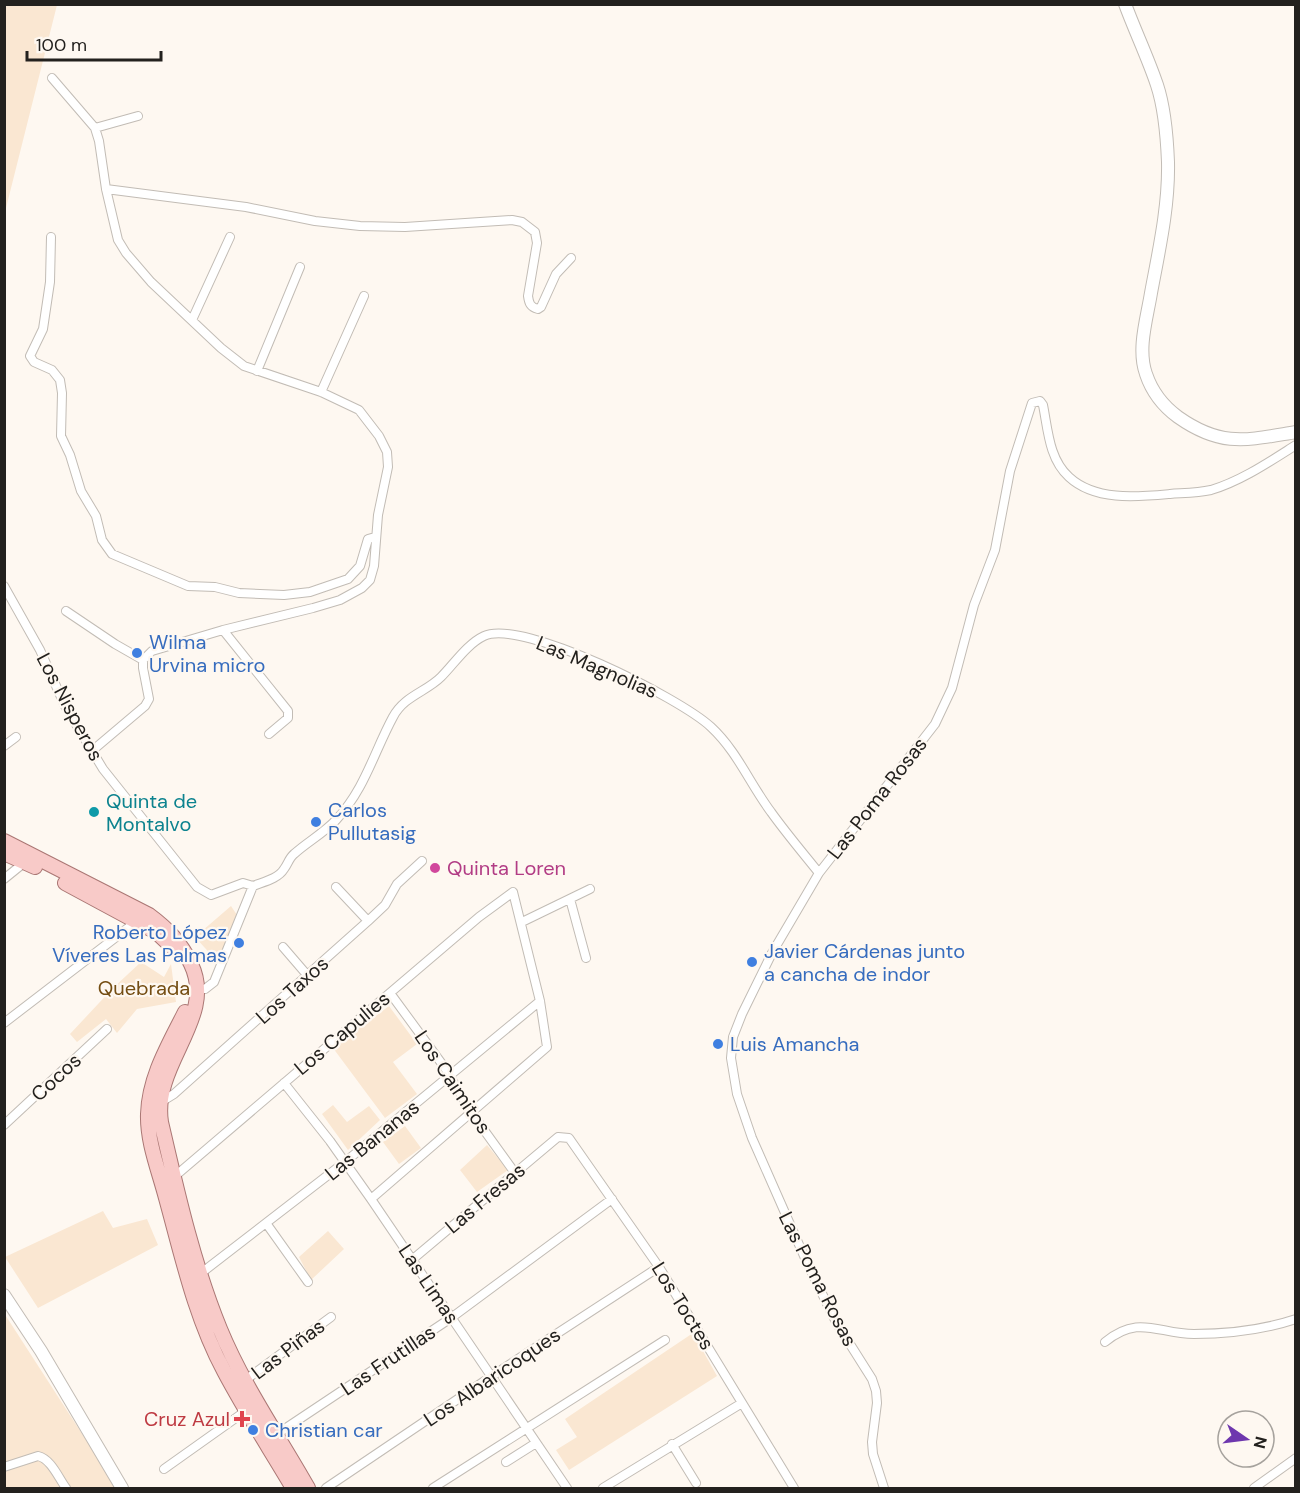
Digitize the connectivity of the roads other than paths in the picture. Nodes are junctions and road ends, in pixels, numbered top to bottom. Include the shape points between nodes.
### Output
1 (1125, 4) edge
2 (52, 78) dead end
3 (138, 116) dead end
4 (95, 128) junction
5 (106, 189) junction
6 (51, 237) dead end
7 (230, 237) dead end
8 (572, 258) dead end
9 (300, 267) dead end
10 (364, 296) dead end
11 (192, 320) junction
12 (256, 371) junction
13 (321, 392) junction
14 (1296, 432) edge
15 (1296, 445) edge
16 (375, 537) junction
17 (4, 586) edge
18 (66, 611) dead end
19 (223, 630) junction
20 (143, 660) junction
21 (269, 734) dead end
22 (16, 737) dead end
23 (4, 747) edge
24 (93, 750) junction
25 (4, 841) edge
26 (4, 853) edge
27 (422, 861) dead end
28 (33, 863) junction
29 (819, 873) junction
30 (4, 879) edge
31 (253, 886) junction
32 (336, 887) dead end
33 (590, 889) dead end
34 (570, 899) junction
35 (138, 921) junction
36 (368, 921) junction
37 (522, 922) junction
38 (283, 947) dead end
39 (180, 951) junction
40 (586, 958) dead end
41 (308, 976) junction
42 (194, 989) junction
43 (390, 993) junction
44 (540, 1001) junction
45 (4, 1023) edge
46 (107, 1029) dead end
47 (450, 1076) junction
48 (284, 1083) junction
49 (155, 1100) junction
50 (471, 1112) junction
51 (4, 1125) edge
52 (558, 1137) joint
53 (345, 1162) junction
54 (515, 1173) junction
55 (174, 1177) junction
56 (371, 1198) junction
57 (612, 1199) junction
58 (266, 1223) junction
59 (413, 1259) junction
60 (659, 1267) junction
61 (200, 1274) junction
62 (308, 1282) dead end
63 (4, 1295) edge
64 (331, 1317) dead end
65 (451, 1318) junction
66 (1296, 1319) edge
67 (665, 1340) dead end
68 (1105, 1341) dead end
69 (492, 1376) junction
70 (244, 1381) junction
71 (742, 1403) junction
72 (247, 1410) junction
73 (528, 1430) junction
74 (277, 1434) junction
75 (536, 1443) junction
76 (672, 1444) junction
77 (1296, 1458) edge
78 (506, 1462) dead end
79 (4, 1467) edge
80 (164, 1469) dead end
81 (696, 1483) dead end
82 (66, 1488) edge
83 (122, 1488) edge
84 (293, 1488) edge
85 (308, 1488) edge
86 (326, 1488) edge
87 (433, 1488) edge
88 (567, 1488) edge
89 (603, 1488) edge
90 (794, 1488) edge
91 (884, 1488) edge
92 (1254, 1488) edge

1 - 14 street via 1158,86 1168,162 1166,209 1145,328 1145,373 1155,395 1169,411 1193,428 1220,439 1242,441
2 - 4 street
3 - 4 street
4 - 5 street
5 - 8 street via 360,226 522,222 535,232 537,243 528,296 529,303 538,309 556,274
5 - 11 street via 113,225 126,253
6 - 16 street via 49,293 42,333 30,356 60,380 63,442 81,491 96,516 102,540 112,554 188,586 239,593 297,594 348,579 360,566 368,539
7 - 11 street
9 - 12 street
10 - 13 street
11 - 12 street via 234,360
12 - 13 street
13 - 16 street via 359,410 387,452 388,467
15 - 29 street, Las Poma Rosas via 1236,480 1210,490 1108,495 1086,489 1068,477 1050,445 1043,405 1035,400 1010,471 995,550 974,605 952,688 935,724
16 - 19 street via 374,566 362,588 340,600
17 - 24 street, Los Nisperos via 40,650 65,706
18 - 20 street
19 - 20 street via 152,651
19 - 21 street via 288,711 288,718
20 - 24 street via 149,699
22 - 23 street
24 - 31 street, Los Nisperos via 111,782 201,891 211,895 243,883
25 - 28 main road
26 - 28 main road
27 - 36 street, Los Taxos via 397,884 385,905
28 - 30 street
28 - 35 main road
28 - 39 main road via 149,915 166,927
29 - 31 street, Las Magnolias via 770,812 729,747 693,713 608,668 537,639 496,633 473,644 434,684 400,706 372,765 342,812 294,854 280,873
29 - 91 street, Las Poma Rosas via 742,1014 733,1037 731,1058 737,1094 752,1138 836,1322 872,1379 877,1403 873,1454
31 - 42 street via 214,982
32 - 36 street
33 - 34 street
34 - 37 street
34 - 40 street
35 - 39 main road
35 - 45 street
36 - 41 street, Los Taxos
37 - 43 street, Los Capulies via 513,892
37 - 44 street
38 - 41 street
39 - 42 main road
41 - 49 street, Los Taxos via 174,1094
42 - 49 main road via 194,1013
43 - 47 street, Los Caimitos
43 - 48 street, Los Capulies
44 - 47 street, Las Bananas
44 - 50 street via 548,1047
46 - 51 street, Cocos
47 - 50 street, Los Caimitos
47 - 53 street, Las Bananas
48 - 53 street, Las Limas
48 - 55 street, Los Capulies
49 - 55 main road
49 - 72 main road via 148,1124 191,1288 223,1370
50 - 54 street, Los Caimitos
50 - 56 street
52 - 54 street, Las Fresas
52 - 57 street, Los Toctes via 569,1138
53 - 56 street, Las Limas
53 - 58 street, Las Bananas
54 - 59 street, Las Fresas
55 - 61 main road
56 - 59 street, Las Limas
57 - 60 street, Los Toctes
57 - 65 street, Las Frutillas
58 - 61 street, Las Bananas
58 - 62 street
59 - 65 street, Las Limas
60 - 69 street, Los Albaricoques
60 - 71 street, Los Toctes
61 - 70 main road
63 - 83 street
64 - 70 street, Las Piñas
65 - 69 street, Las Limas
65 - 74 street, Las Frutillas
66 - 68 street via 1268,1328 1193,1334 1125,1328
67 - 73 street
69 - 73 street, Las Limas
69 - 86 street, Los Albaricoques
70 - 74 main road
71 - 76 street
71 - 90 street, Los Toctes
72 - 80 street
72 - 84 main road
73 - 75 street, Las Limas
73 - 87 street
74 - 85 main road
75 - 78 street
75 - 88 street, Las Limas
76 - 81 street
76 - 89 street
77 - 92 street
79 - 82 street via 38,1456 49,1462

